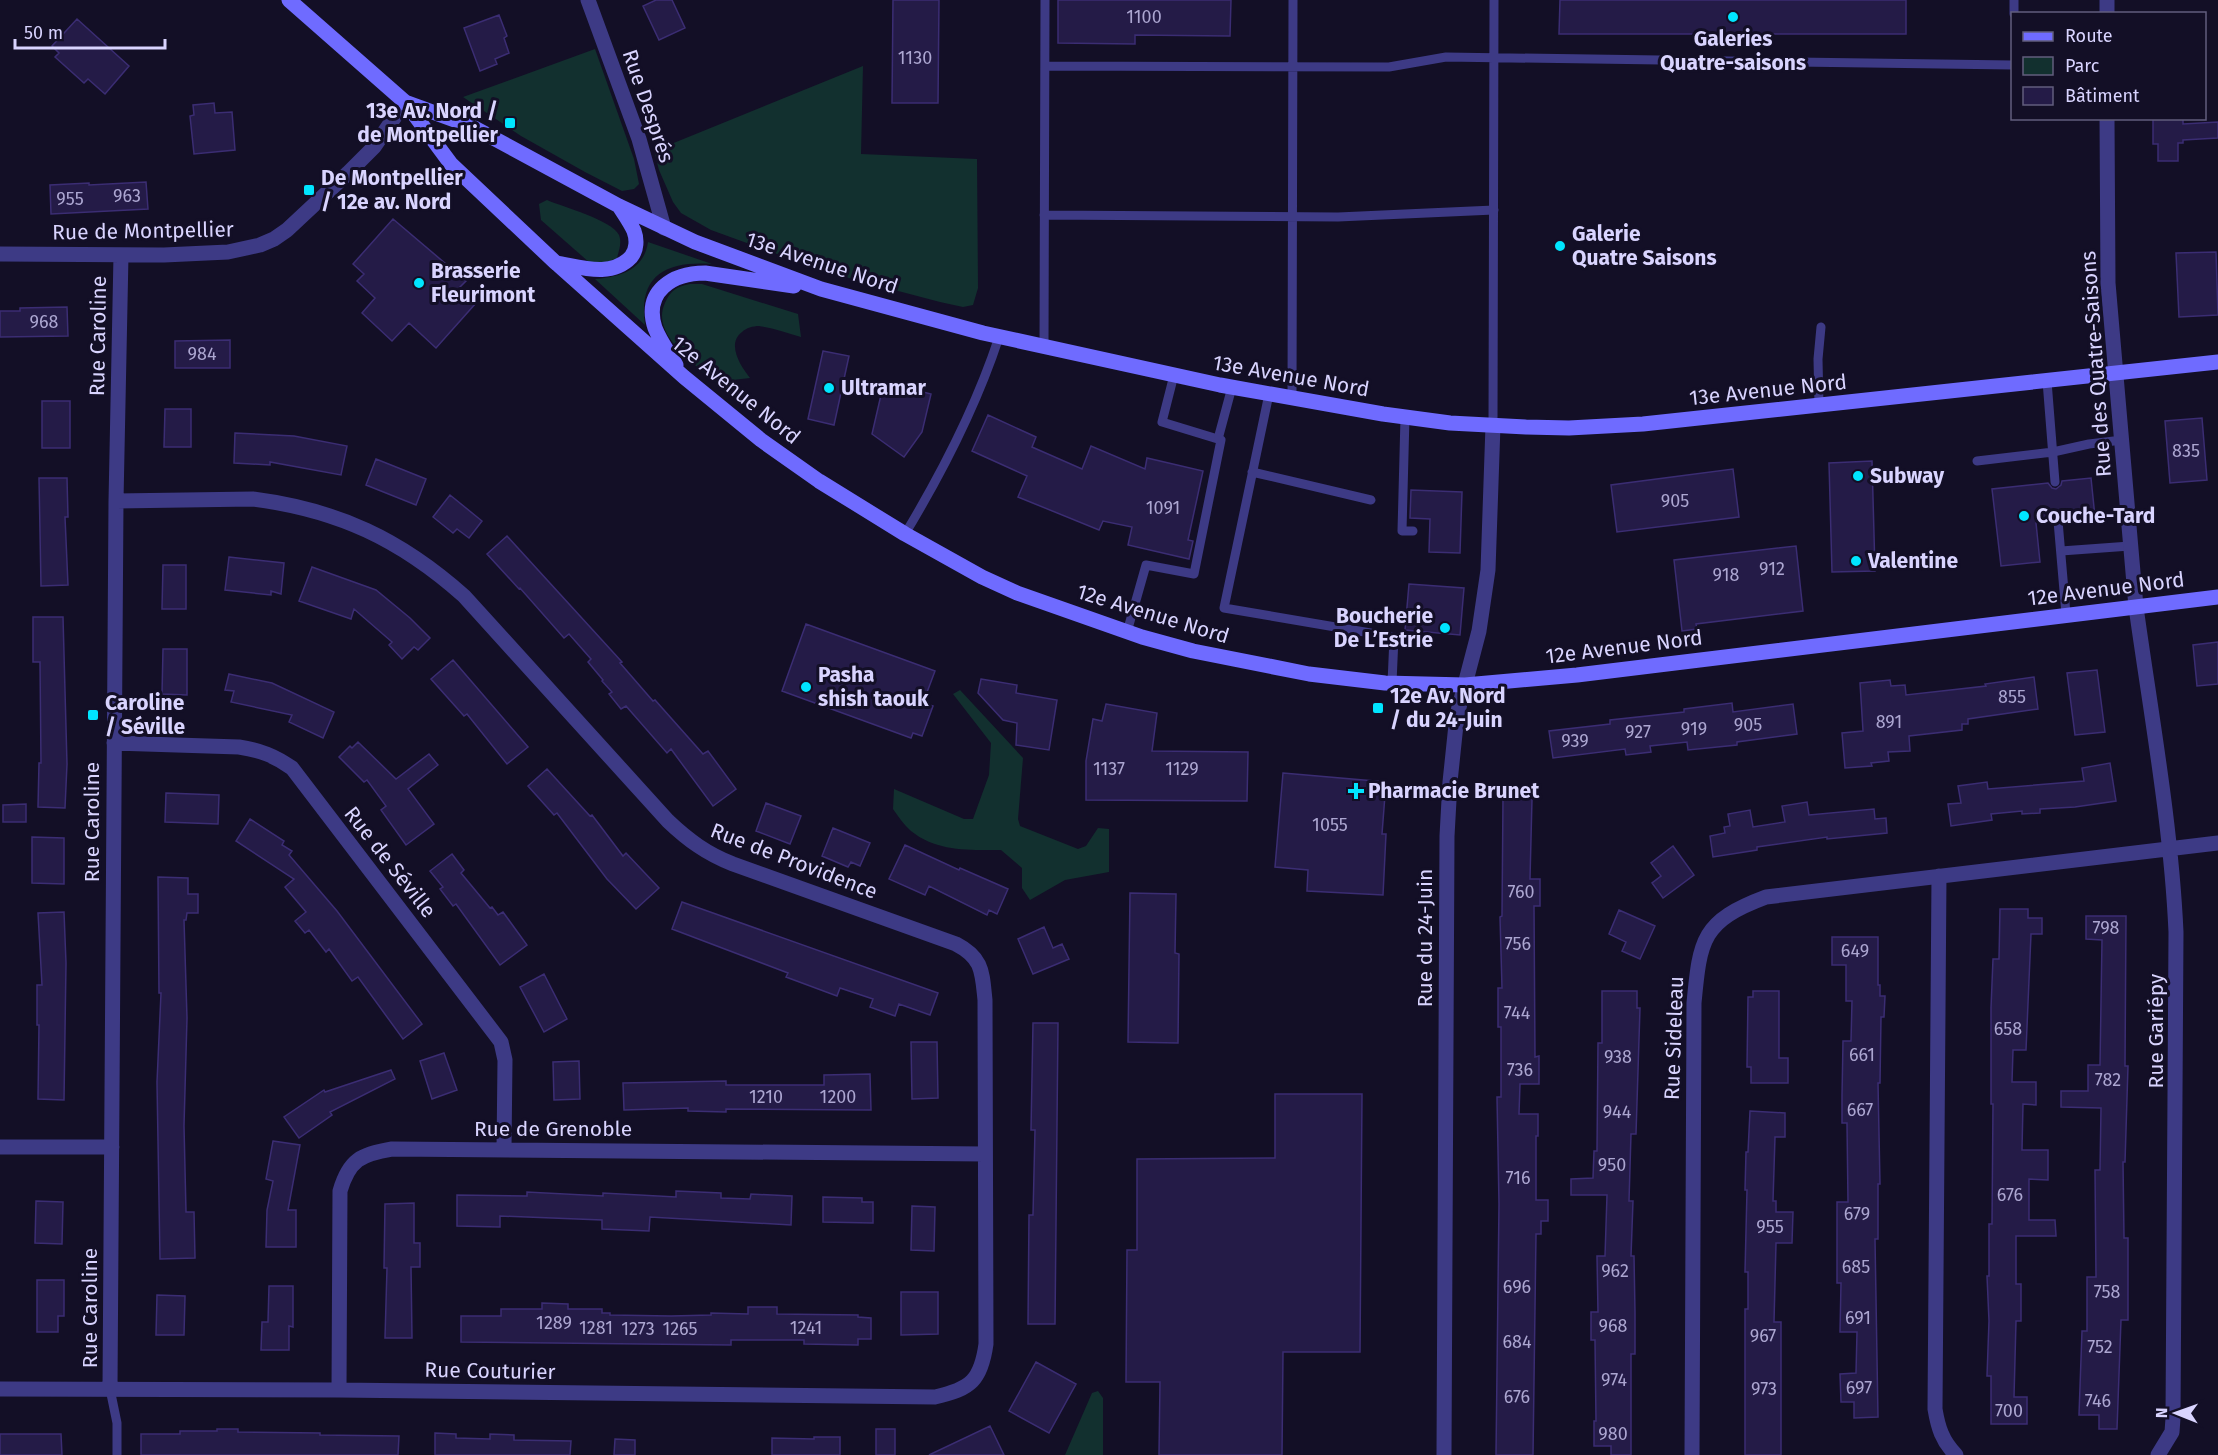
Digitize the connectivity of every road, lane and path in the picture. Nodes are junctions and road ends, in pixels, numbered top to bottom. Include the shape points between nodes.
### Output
1 (289, 0) edge
2 (588, 0) edge
3 (1045, 0) edge
4 (1293, 0) edge
5 (1494, 0) edge
6 (1494, 58) junction
7 (2011, 65) edge
8 (1045, 66) junction
9 (1293, 68) junction
10 (405, 102) junction
11 (2107, 120) edge
12 (620, 206) junction
13 (1494, 210) junction
14 (1044, 214) junction
15 (1293, 216) junction
16 (664, 228) junction
17 (0, 254) edge
18 (121, 255) junction
19 (556, 263) junction
20 (820, 289) junction
21 (1821, 327) dead end
22 (999, 337) junction
23 (1044, 346) junction
24 (2218, 362) edge
25 (2116, 373) junction
26 (1174, 375) junction
27 (684, 377) junction
28 (2047, 381) junction
29 (1232, 387) junction
30 (1269, 394) junction
31 (1292, 398) junction
32 (1819, 406) junction
33 (1405, 417) junction
34 (1493, 425) junction
35 (1218, 439) junction
36 (2122, 440) junction
37 (2053, 453) junction
38 (1977, 460) dead end
39 (1252, 472) junction
40 (2055, 482) dead end
41 (1371, 500) dead end
42 (116, 501) junction
43 (2058, 521) dead end
44 (1413, 531) dead end
45 (905, 534) junction
46 (2130, 546) junction
47 (2061, 551) junction
48 (2218, 597) edge
49 (2136, 607) junction
50 (2066, 615) junction
51 (1127, 632) junction
52 (1392, 683) junction
53 (1465, 686) junction
54 (114, 743) junction
55 (2218, 843) edge
56 (2170, 849) junction
57 (1939, 876) junction
58 (0, 1147) edge
59 (112, 1147) junction
60 (504, 1149) junction
61 (985, 1154) junction
62 (974, 1381) joint
63 (0, 1389) edge
64 (110, 1389) junction
65 (339, 1390) junction
66 (117, 1455) edge
67 (1444, 1455) edge
68 (1692, 1455) edge
69 (1956, 1455) edge
70 (2158, 1455) edge

1 - 10 main road, 12e Avenue Nord
2 - 16 street, Rue Després via 639,139
3 - 8 lane
4 - 9 lane
5 - 6 lane
6 - 7 lane
6 - 9 lane via 1446,57 1389,67
6 - 13 lane
8 - 9 lane
8 - 14 lane
9 - 15 lane
10 - 12 main road, 13e Avenue Nord via 471,126
10 - 18 street, Rue de Montpellier via 374,147 274,239 228,252
10 - 19 main road, 12e Avenue Nord via 451,164
11 - 25 street, Rue des Quatre-Saisons via 2108,283
12 - 16 main road, 13e Avenue Nord
12 - 19 main road via 635,232 636,245 633,255 621,266 605,271
13 - 15 lane
13 - 34 lane
14 - 15 lane
14 - 23 lane
15 - 31 lane
16 - 20 main road, 13e Avenue Nord
17 - 18 street, Rue de Montpellier
18 - 42 street, Rue Caroline
19 - 27 main road, 12e Avenue Nord
20 - 22 main road, 13e Avenue Nord
20 - 27 main road via 705,273 669,280 655,300 655,326
21 - 32 lane
22 - 23 main road, 13e Avenue Nord
22 - 45 lane via 974,406
23 - 26 main road, 13e Avenue Nord
24 - 25 main road, 13e Avenue Nord
25 - 28 main road, 13e Avenue Nord
25 - 36 street, Rue des Quatre-Saisons
26 - 29 main road, 13e Avenue Nord
26 - 35 lane via 1162,422
27 - 45 main road, 12e Avenue Nord via 819,481
28 - 32 main road, 13e Avenue Nord
28 - 37 lane
29 - 30 main road, 13e Avenue Nord
29 - 35 lane
30 - 31 main road, 13e Avenue Nord
30 - 39 lane
31 - 33 main road, 13e Avenue Nord
32 - 34 main road, 13e Avenue Nord via 1643,424 1569,428
33 - 34 main road, 13e Avenue Nord
33 - 44 lane via 1402,531
34 - 53 street, Rue du 24-Juin via 1488,570 1479,631
35 - 51 lane via 1221,440 1194,573 1146,565
36 - 37 lane
36 - 46 street, Rue des Quatre-Saisons
37 - 38 lane
37 - 40 lane
39 - 41 lane
39 - 52 lane via 1224,608 1394,637
42 - 54 street, Rue Caroline
42 - 61 street, Rue de Providence via 253,499 301,506 335,516 391,542 441,575 464,596 668,821 699,848 971,951 980,966 985,1000
43 - 47 lane
45 - 51 main road, 12e Avenue Nord via 1017,593
46 - 47 lane
46 - 49 street, Rue des Quatre-Saisons
47 - 50 lane
48 - 49 main road, 12e Avenue Nord
49 - 50 main road, 12e Avenue Nord
49 - 56 street, Rue Gariépy
50 - 53 main road, 12e Avenue Nord
51 - 52 main road, 12e Avenue Nord via 1263,666
52 - 53 main road, 12e Avenue Nord
53 - 67 street, Rue du 24-Juin via 1453,746 1447,836
54 - 59 street, Rue Caroline
54 - 60 street, Rue de Séville via 239,747 259,750 292,768 501,1042 505,1060
55 - 56 street, Rue Sideleau
56 - 57 street, Rue Sideleau
56 - 70 street, Rue Gariépy via 2177,981 2173,1418 2172,1432
57 - 68 street, Rue Sideleau via 1766,897 1722,917 1707,935 1698,958 1694,1004
57 - 69 street via 1935,1408 1943,1440
58 - 59 street
59 - 64 street, Rue Caroline
60 - 61 street, Rue de Grenoble
60 - 65 street, Rue de Grenoble via 392,1149 368,1154 346,1173 340,1191
61 - 62 street, Rue de Providence via 986,1344 983,1365
62 - 65 street, Rue Couturier via 958,1392 935,1397
63 - 64 street, Rue Couturier
64 - 65 street, Rue Couturier
64 - 66 lane via 117,1423

